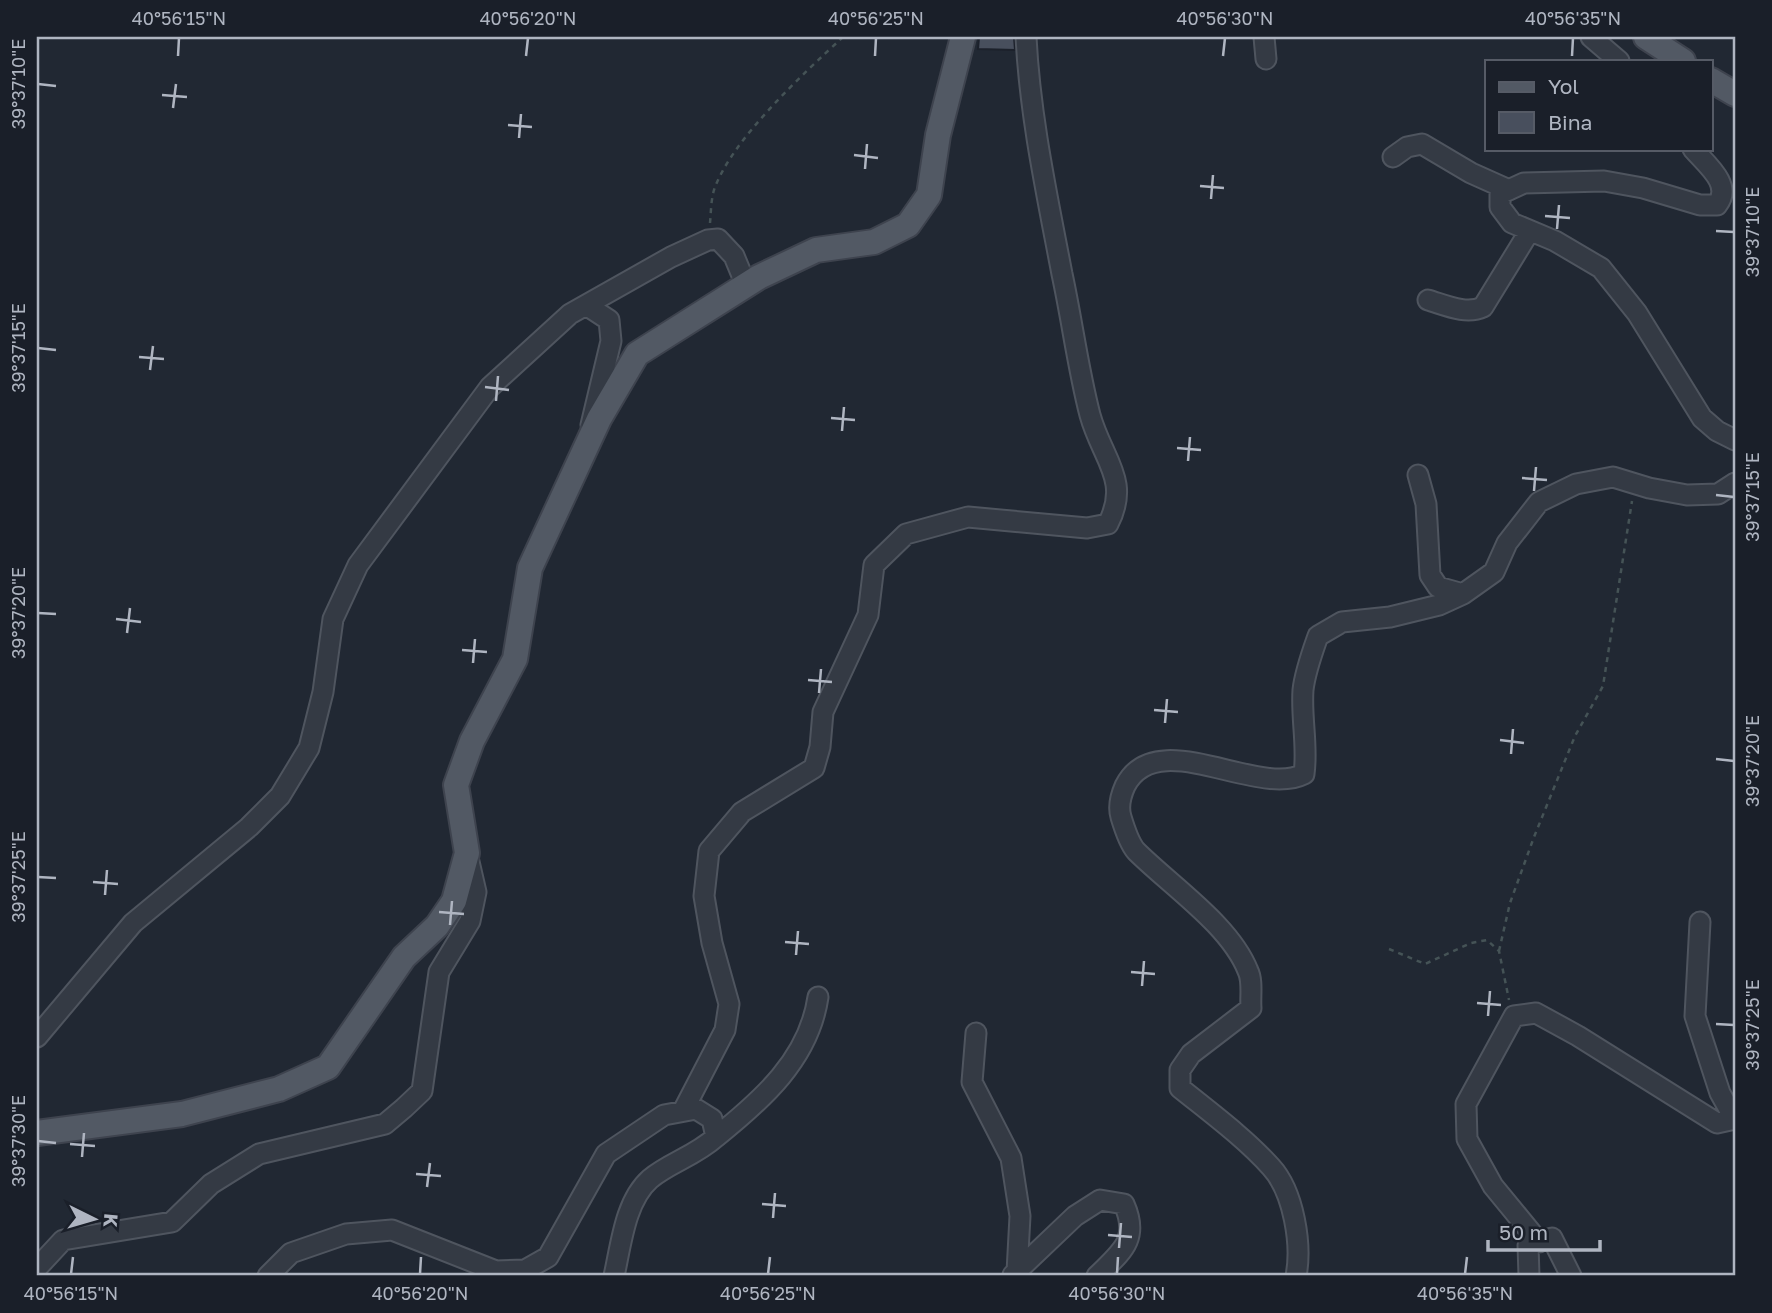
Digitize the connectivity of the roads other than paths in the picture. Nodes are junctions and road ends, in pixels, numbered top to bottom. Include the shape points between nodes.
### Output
1 (963, 37) edge
2 (1026, 37) edge
3 (1264, 37) edge
4 (1591, 37) edge
5 (1646, 37) edge
6 (1266, 59) dead end
7 (1618, 60) edge
8 (1681, 60) edge
9 (1712, 81) edge
10 (1735, 94) edge
11 (1694, 150) edge
12 (1393, 157) dead end
13 (1509, 190) junction
14 (1529, 232) junction
15 (746, 285) junction
16 (1428, 300) dead end
17 (586, 305) junction
18 (1735, 440) edge
19 (588, 443) junction
20 (1418, 475) dead end
21 (1735, 483) edge
22 (1463, 594) junction
23 (467, 853) junction
24 (1700, 922) dead end
25 (818, 997) dead end
26 (976, 1033) dead end
27 (37, 1037) edge
28 (683, 1111) junction
29 (1735, 1119) edge
30 (37, 1133) edge
31 (716, 1137) junction
32 (1539, 1242) junction
33 (37, 1268) edge
34 (1014, 1274) edge
35 (268, 1276) edge
36 (614, 1276) edge
37 (1097, 1276) edge
38 (1296, 1276) edge
39 (1529, 1276) edge
40 (1571, 1276) edge

1 - 15 main road via 938,135 929,195 908,225 874,242 816,250
2 - 28 street via 1028,95 1060,262 1091,416 1119,484 1118,506 1108,524 1087,528 968,517 906,534 874,565 868,615 824,712 814,768 743,812 709,851 704,896 729,1004 725,1030
3 - 6 street
4 - 7 street
5 - 8 main road
9 - 10 main road
11 - 13 street via 1724,187 1724,197 1717,205 1700,205 1604,181 1524,183
12 - 13 street via 1422,144
13 - 14 street via 1500,194 1500,207 1512,223
14 - 16 street via 1483,307 1458,309
14 - 18 street via 1555,241 1601,268 1637,313 1702,418
15 - 17 street via 734,256 718,239 708,240
15 - 19 main road via 637,354
17 - 19 street via 610,320 611,341
17 - 27 street via 570,314 490,387 358,565 333,619 323,692 309,748 280,796 133,923
19 - 23 main road via 530,568 515,659 472,741 456,785
20 - 22 street via 1426,503 1430,575 1438,587
21 - 22 street via 1718,494 1687,495 1613,477 1577,484 1539,502 1507,543 1494,572
22 - 38 street via 1439,606 1342,622 1318,636 1303,689 1304,774 1295,779 1265,778 1177,760 1147,765 1130,777 1121,794 1120,814 1133,848 1229,939 1250,973 1251,1008 1191,1054 1180,1070 1180,1088 1273,1169 1295,1217 1300,1253
23 - 30 main road via 454,901 438,926 404,957 328,1067 279,1089 183,1114
23 - 33 street via 476,892 470,921 439,972 422,1091 413,1100 384,1124 259,1154 211,1184 172,1222 63,1240
24 - 29 street via 1695,1016 1720,1093
25 - 31 street via 815,1020 803,1047 759,1102
26 - 34 street via 972,1082 1011,1158 1020,1216
28 - 31 street via 696,1109 712,1119
28 - 35 street via 664,1115 606,1154 548,1257 525,1270 496,1271 392,1230 346,1234 291,1253
29 - 32 street via 1717,1124 1536,1013 1514,1016 1466,1104 1467,1139 1493,1186
31 - 36 street via 698,1153 650,1179 630,1209
32 - 39 street via 1528,1245
32 - 40 street via 1552,1238
34 - 37 street via 1075,1216 1100,1200 1124,1204 1131,1221 1128,1244

